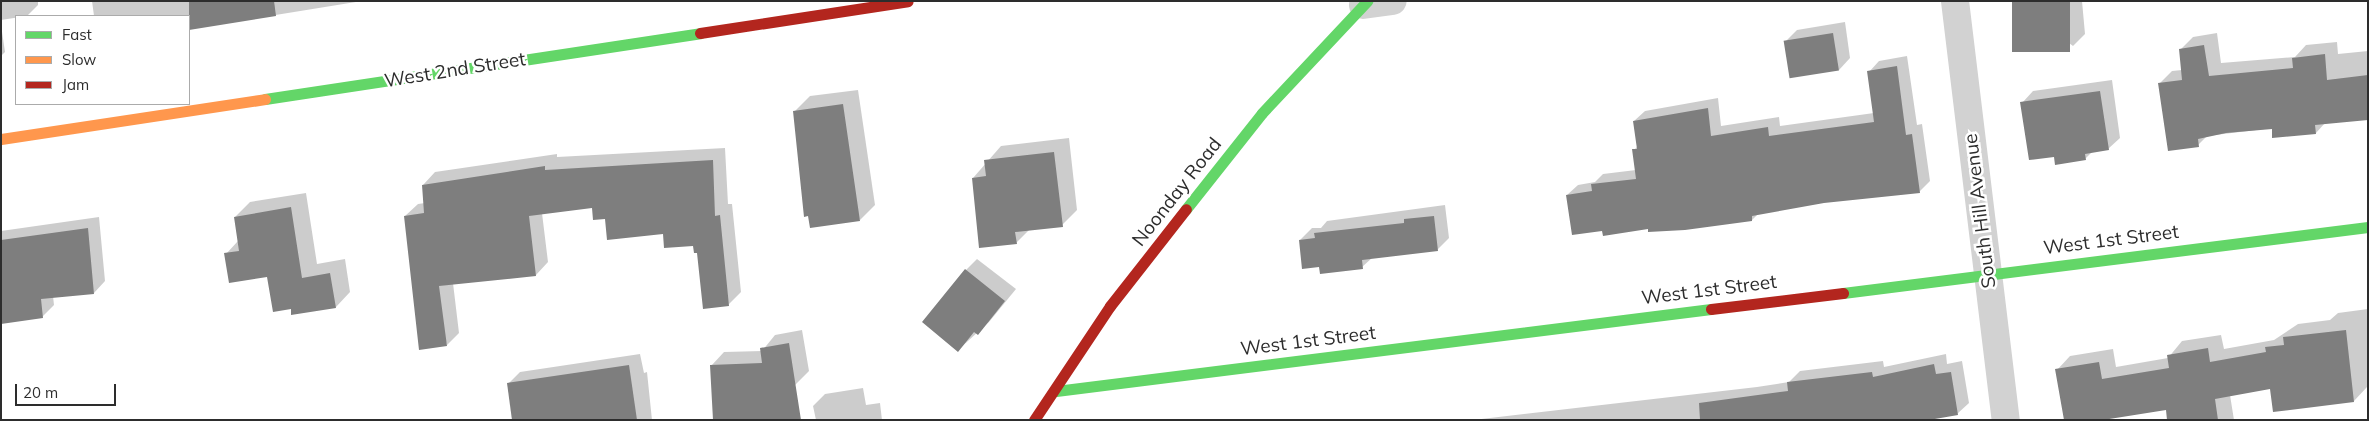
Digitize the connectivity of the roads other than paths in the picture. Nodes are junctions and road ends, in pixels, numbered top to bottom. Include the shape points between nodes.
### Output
1 (908, 1) edge
2 (1394, 1) edge
3 (1955, 1) edge
4 (1365, 3) edge
5 (1, 139) edge
6 (2368, 226) edge
7 (1988, 272) junction
8 (1056, 391) junction
9 (1034, 420) edge
10 (2006, 420) edge

1 - 5 street, West 2nd Street
2 - 4 street
3 - 7 street, South Hill Avenue
4 - 8 street, Noonday Road via 1262,113 1110,306
6 - 7 street, West 1st Street
7 - 8 street, West 1st Street
7 - 10 street, South Hill Avenue
8 - 9 street, Noonday Road

